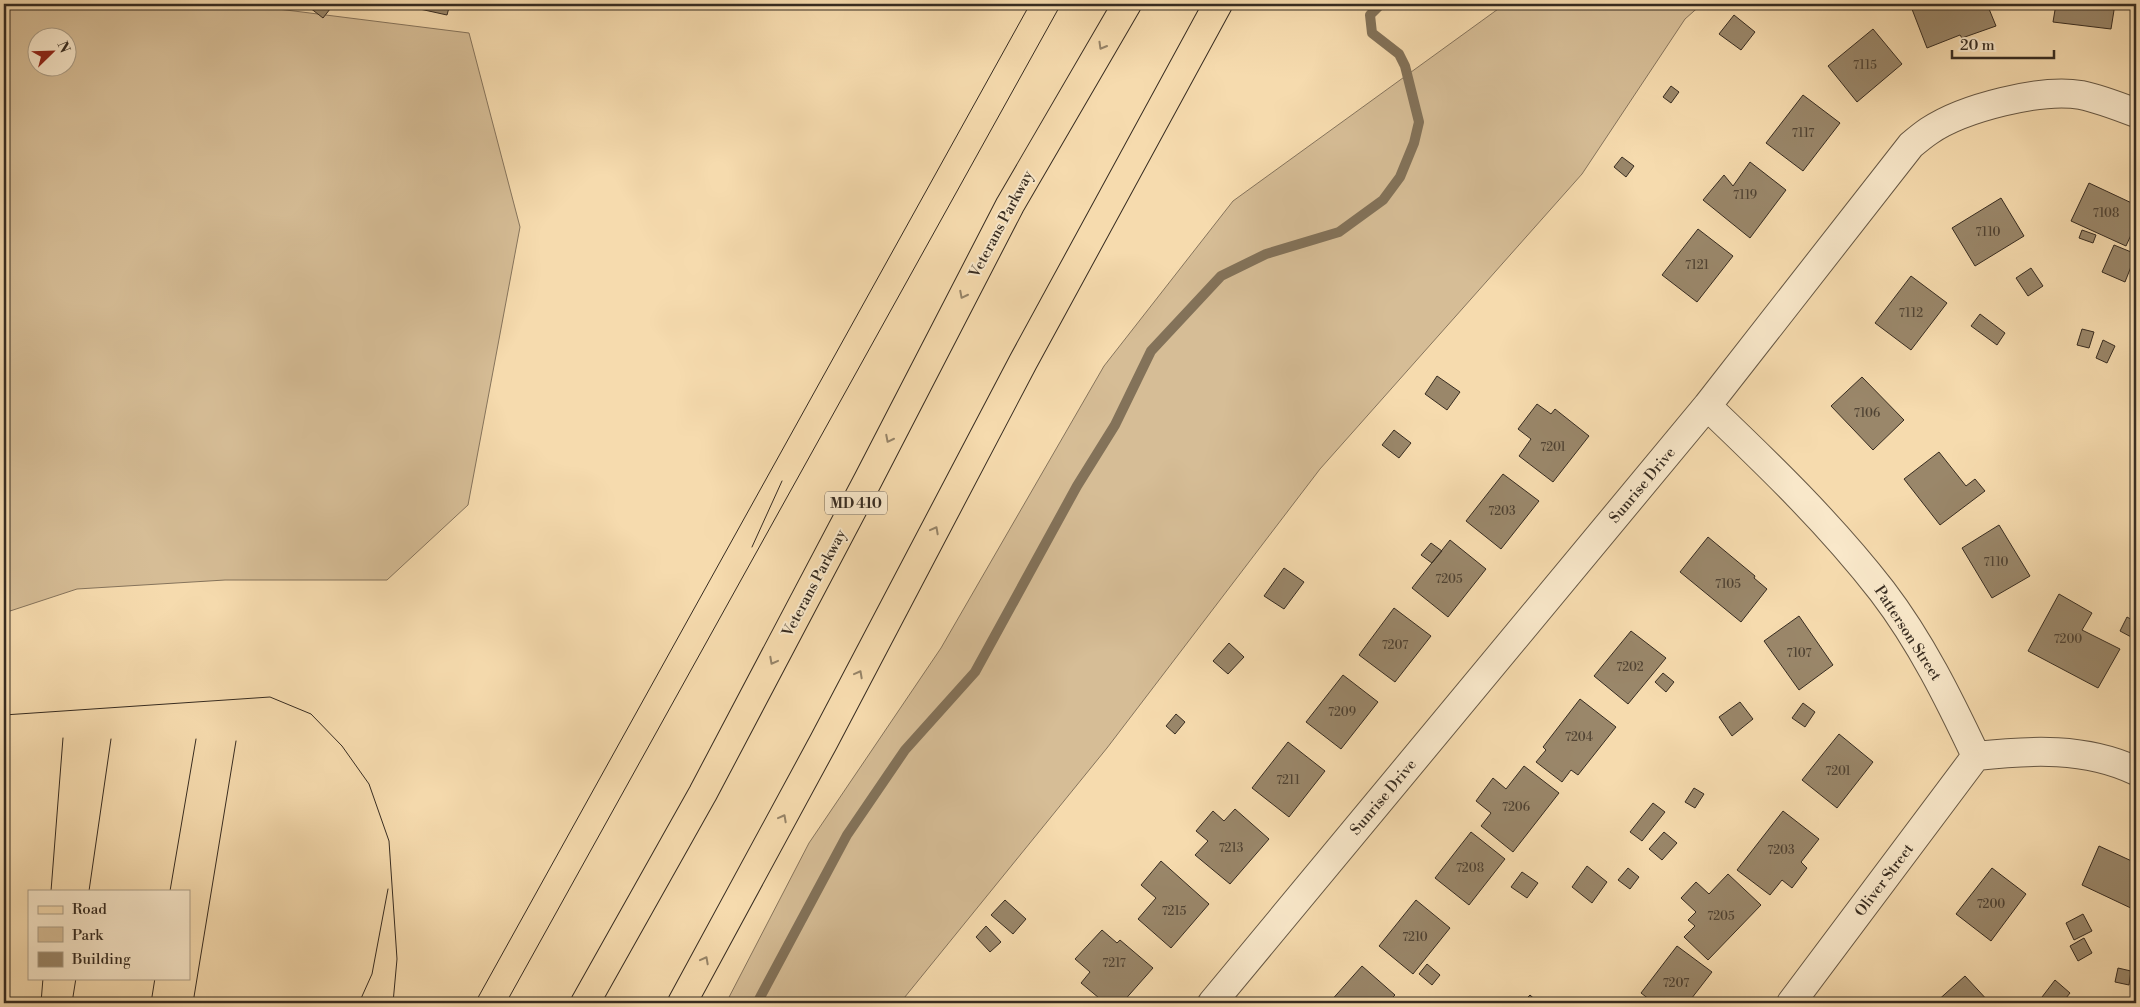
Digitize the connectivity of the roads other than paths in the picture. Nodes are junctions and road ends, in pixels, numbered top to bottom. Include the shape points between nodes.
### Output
1 (1127, 4) edge
2 (1218, 4) edge
3 (2136, 113) edge
4 (1707, 406) junction
5 (1976, 756) junction
6 (2136, 771) edge
7 (1803, 999) edge
8 (585, 1003) edge
9 (682, 1003) edge
10 (1212, 1003) edge

1 -> 8 main road, Veterans Parkway / MD 410 via 1010,205 708,784
9 -> 2 main road via 1023,362
3 - 4 street, Sunrise Drive via 2080,95 2051,94 1995,104 1930,130 1911,145
4 - 5 street, Patterson Street via 1834,533 1883,592 1924,653
4 - 10 street, Sunrise Drive
5 - 6 street via 2020,751 2062,752 2092,757
5 - 7 street, Oliver Street

